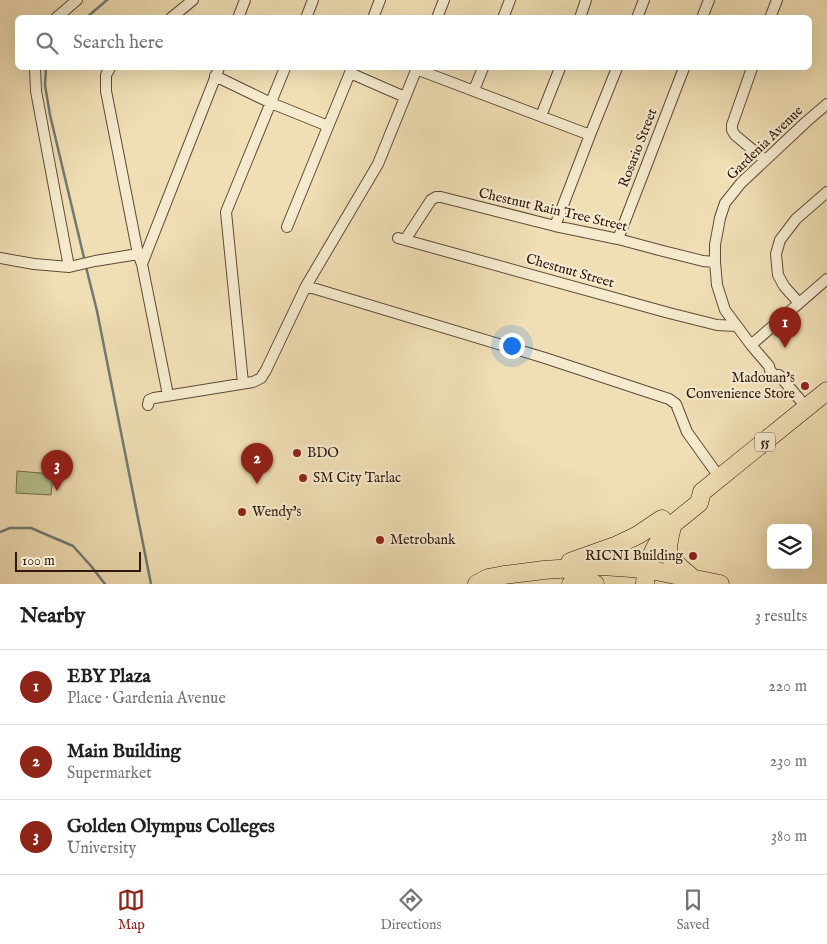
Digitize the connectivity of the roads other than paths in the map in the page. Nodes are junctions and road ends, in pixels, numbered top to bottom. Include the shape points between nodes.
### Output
1 (77, 0) edge
2 (193, 0) edge
3 (245, 0) edge
4 (313, 0) edge
5 (380, 0) edge
6 (444, 0) edge
7 (510, 0) edge
8 (586, 0) edge
9 (644, 0) edge
10 (709, 0) edge
11 (776, 0) edge
12 (60, 15) edge
13 (175, 15) edge
14 (239, 15) edge
15 (307, 15) edge
16 (374, 15) edge
17 (438, 15) edge
18 (504, 15) edge
19 (581, 15) edge
20 (638, 15) edge
21 (703, 15) edge
22 (771, 15) edge
23 (35, 70) edge
24 (109, 70) edge
25 (284, 70) edge
26 (351, 70) edge
27 (416, 70) edge
28 (422, 70) edge
29 (482, 70) edge
30 (559, 70) edge
31 (616, 70) edge
32 (683, 70) edge
33 (751, 70) edge
34 (217, 72) edge
35 (474, 90) junction
36 (405, 97) junction
37 (271, 103) junction
38 (827, 104) edge
39 (541, 116) junction
40 (328, 126) junction
41 (590, 135) junction
42 (765, 160) junction
43 (827, 192) edge
44 (555, 226) junction
45 (287, 227) dead end
46 (402, 239) joint
47 (618, 239) junction
48 (138, 254) junction
49 (0, 258) edge
50 (715, 262) junction
51 (142, 264) junction
52 (72, 267) junction
53 (827, 278) edge
54 (306, 286) junction
55 (799, 304) junction
56 (737, 326) junction
57 (751, 344) junction
58 (243, 383) junction
59 (826, 394) edge
60 (168, 395) junction
61 (148, 406) dead end
62 (807, 408) junction
63 (720, 478) junction
64 (667, 521) junction
65 (544, 570) junction
66 (640, 576) edge
67 (693, 578) junction
68 (477, 584) edge
69 (571, 584) edge
70 (595, 584) edge
71 (720, 584) edge

1 - 12 street
2 - 13 street
3 - 14 street
4 - 15 street
5 - 16 street
6 - 17 street
7 - 18 street
8 - 19 street
9 - 20 street
10 - 21 street
11 - 22 street
23 - 52 street via 36,91
24 - 48 street via 106,91
25 - 37 street
26 - 36 street
26 - 40 street
27 - 36 street
28 - 35 street
29 - 35 street
30 - 39 street
31 - 41 street
32 - 47 street, Rosario Street
33 - 42 street via 732,130
34 - 37 street
34 - 51 street
35 - 39 street
36 - 54 street via 378,164
37 - 40 street
37 - 58 street via 226,212
38 - 42 street, Gardenia Avenue
39 - 41 street
40 - 45 street
41 - 44 street
42 - 50 street, Gardenia Avenue via 741,182 725,203 715,245
43 - 55 street via 796,219 780,240 776,254 778,275
44 - 46 street, Chestnut Rain Tree Street via 436,196
44 - 47 street, Chestnut Rain Tree Street
46 - 56 street, Chestnut Street via 669,313 717,325
47 - 50 street, Chestnut Rain Tree Street
48 - 51 street
48 - 52 street
49 - 52 street
50 - 56 street, Gardenia Avenue via 717,285 725,310
51 - 60 street
53 - 55 street
54 - 58 street via 264,374 257,380
54 - 63 street via 669,399 676,404 687,432
55 - 57 street
56 - 57 street, Gardenia Avenue
57 - 62 street, Gardenia Avenue via 769,366 778,368 779,375
58 - 60 street
59 - 62 highway, 55
60 - 61 street via 152,399
62 - 63 highway, 55
63 - 64 highway, 55 via 702,492 693,493
64 - 65 highway via 615,546
64 - 66 highway, 55 via 646,538
64 - 67 highway via 668,552 673,562
65 - 66 highway via 602,566
65 - 68 highway via 488,578
66 - 67 highway
67 - 71 highway
69 - 70 highway

